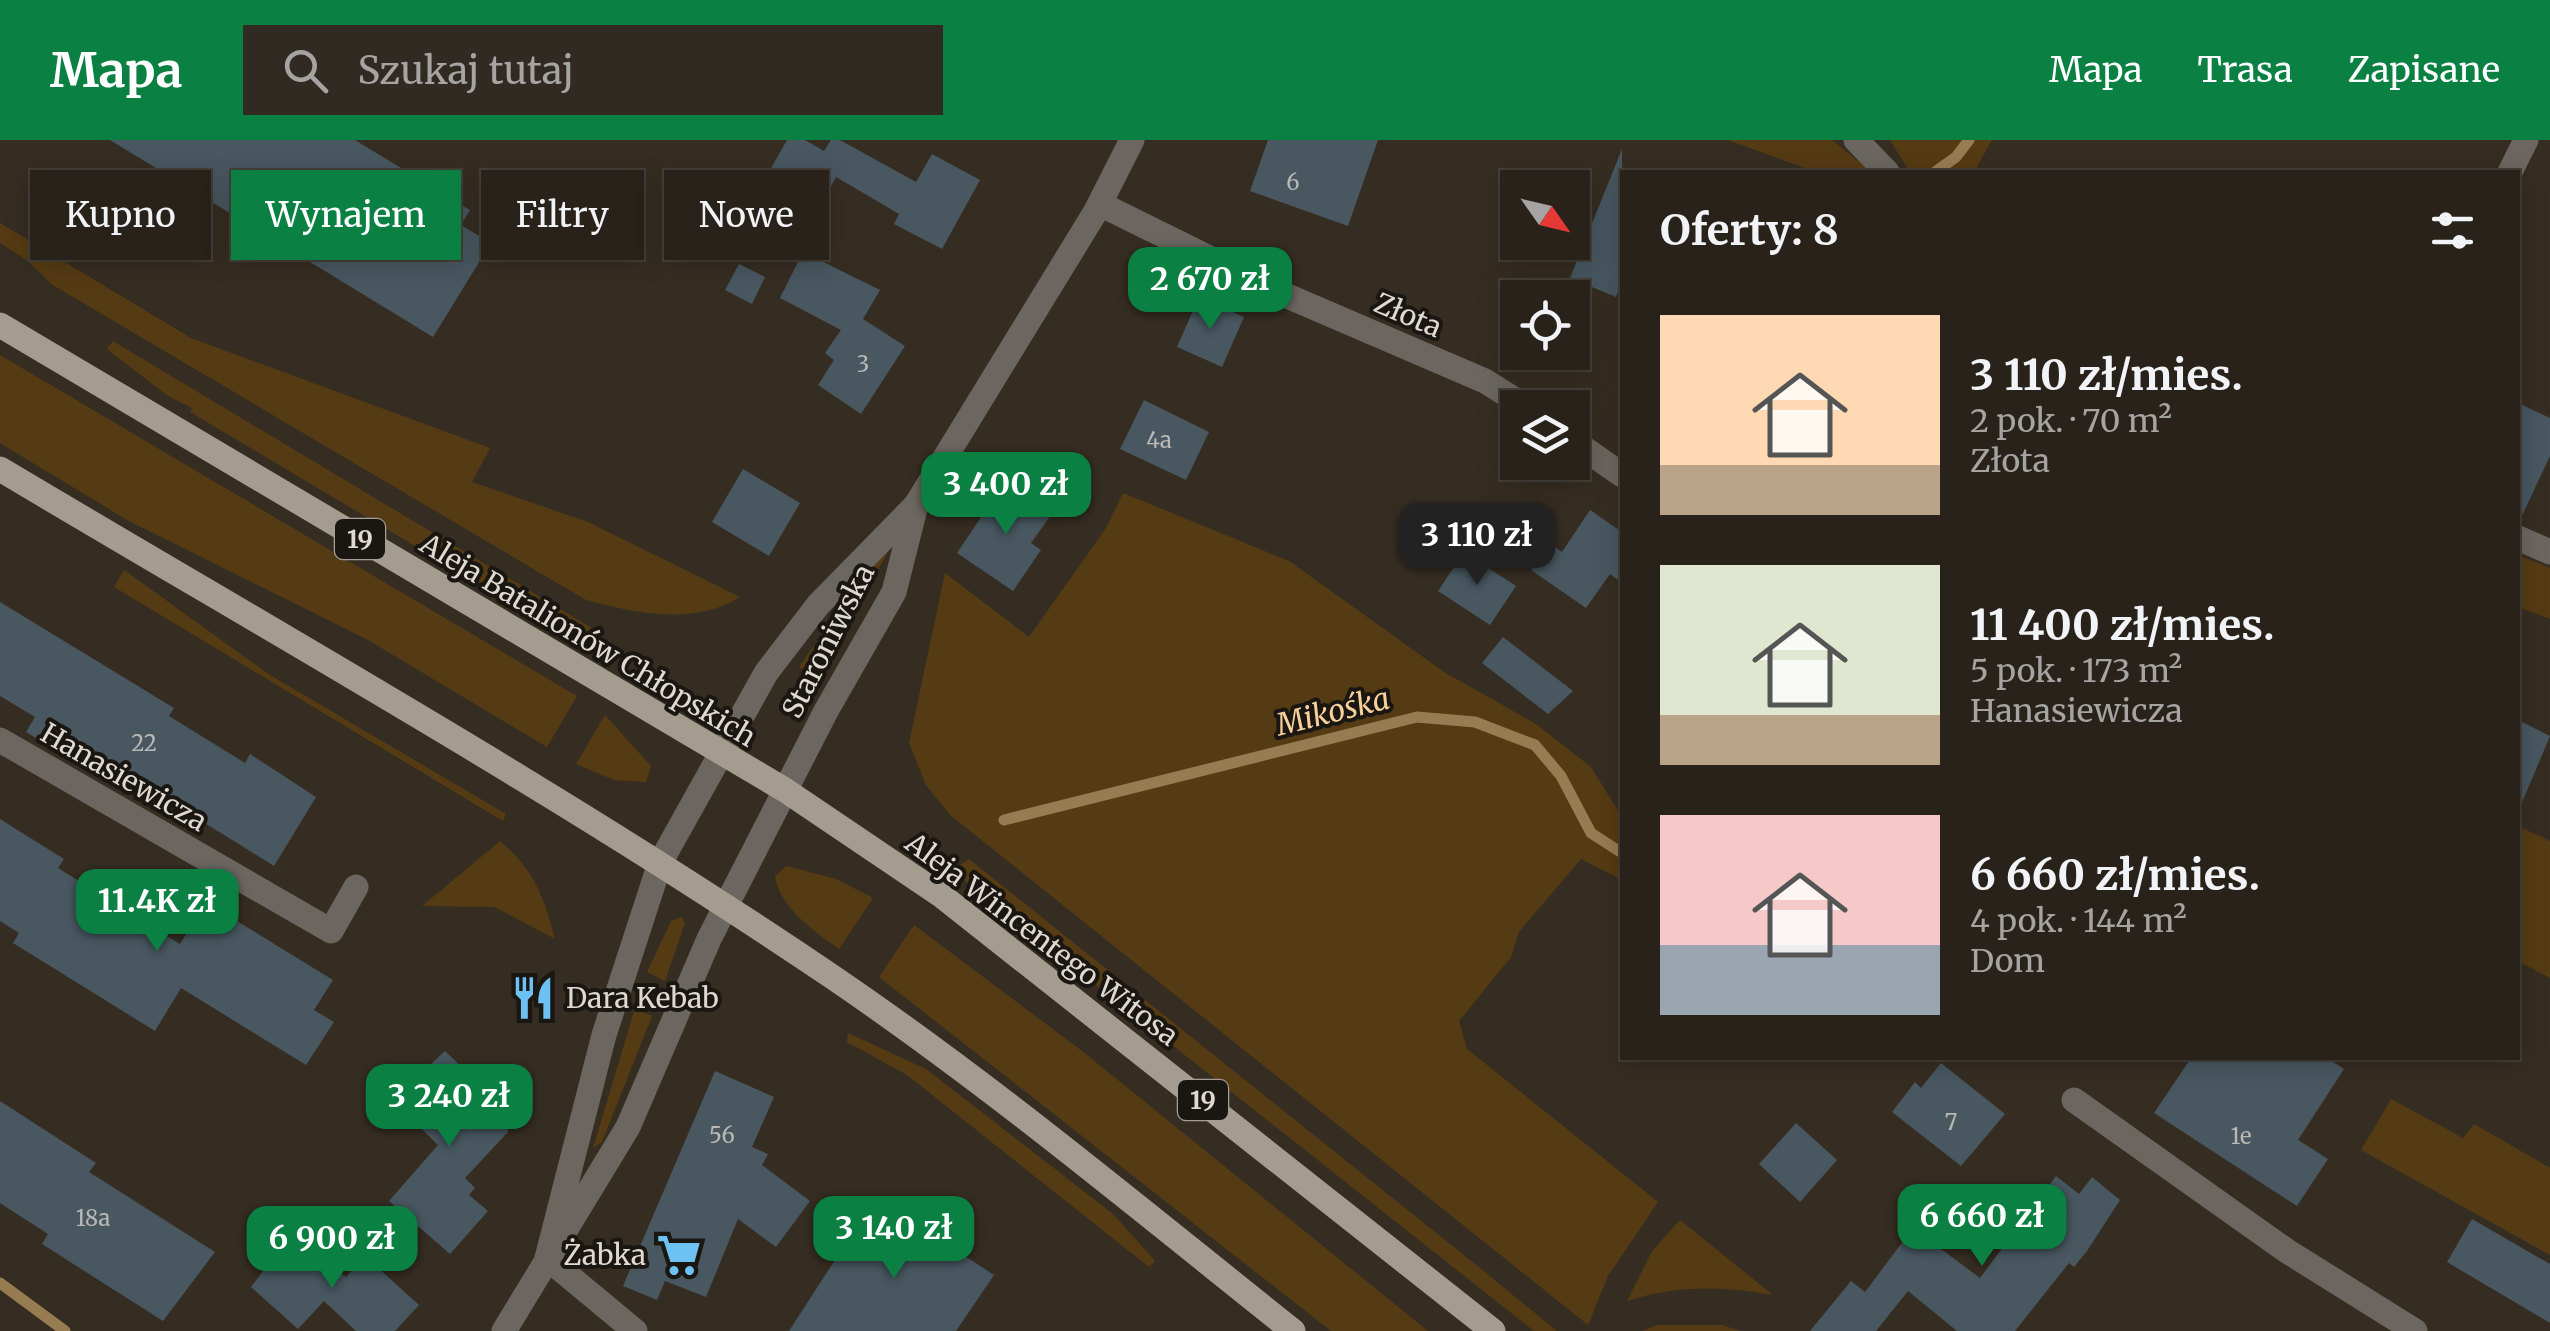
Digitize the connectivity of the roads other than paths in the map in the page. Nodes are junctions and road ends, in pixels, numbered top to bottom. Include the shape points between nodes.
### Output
1 (1132, 140) edge
2 (1856, 140) edge
3 (2526, 140) edge
4 (1885, 170) edge
5 (2511, 170) edge
6 (1100, 204) junction
7 (0, 324) edge
8 (1500, 391) edge
9 (1590, 453) edge
10 (0, 469) edge
11 (1620, 474) edge
12 (916, 505) junction
13 (2520, 539) edge
14 (2550, 552) edge
15 (0, 740) edge
16 (719, 754) junction
17 (785, 790) junction
18 (660, 863) junction
19 (356, 888) dead end
20 (726, 906) junction
21 (2074, 1100) dead end
22 (548, 1258) junction
23 (504, 1331) edge
24 (635, 1331) edge
25 (1292, 1331) edge
26 (1493, 1331) edge
27 (2415, 1331) edge

1 - 6 street, Staroniwska
2 - 4 street
3 - 5 street
6 - 8 street, Złota
6 - 12 street, Staroniwska
7 - 16 main road, Aleja Batalionów Chłopskich / 19
9 - 11 street
10 - 18 main road
12 - 16 street, Staroniwska via 818,604 766,672
12 - 17 street, Staroniwska via 894,592
13 - 14 street
15 - 19 street, Hanasiewicza via 330,931
16 - 17 main road, Aleja Batalionów Chłopskich / 19
16 - 18 street, Staroniwska
17 - 20 street, Staroniwska
17 - 26 main road, Aleja Wincentego Witosa / 19 via 973,920
18 - 20 main road
18 - 22 street, Staroniwska via 604,1035
20 - 22 street, Staroniwska via 628,1128
20 - 25 main road via 923,1041
21 - 27 street via 2287,1251
22 - 23 street, Staroniwska
22 - 24 street

